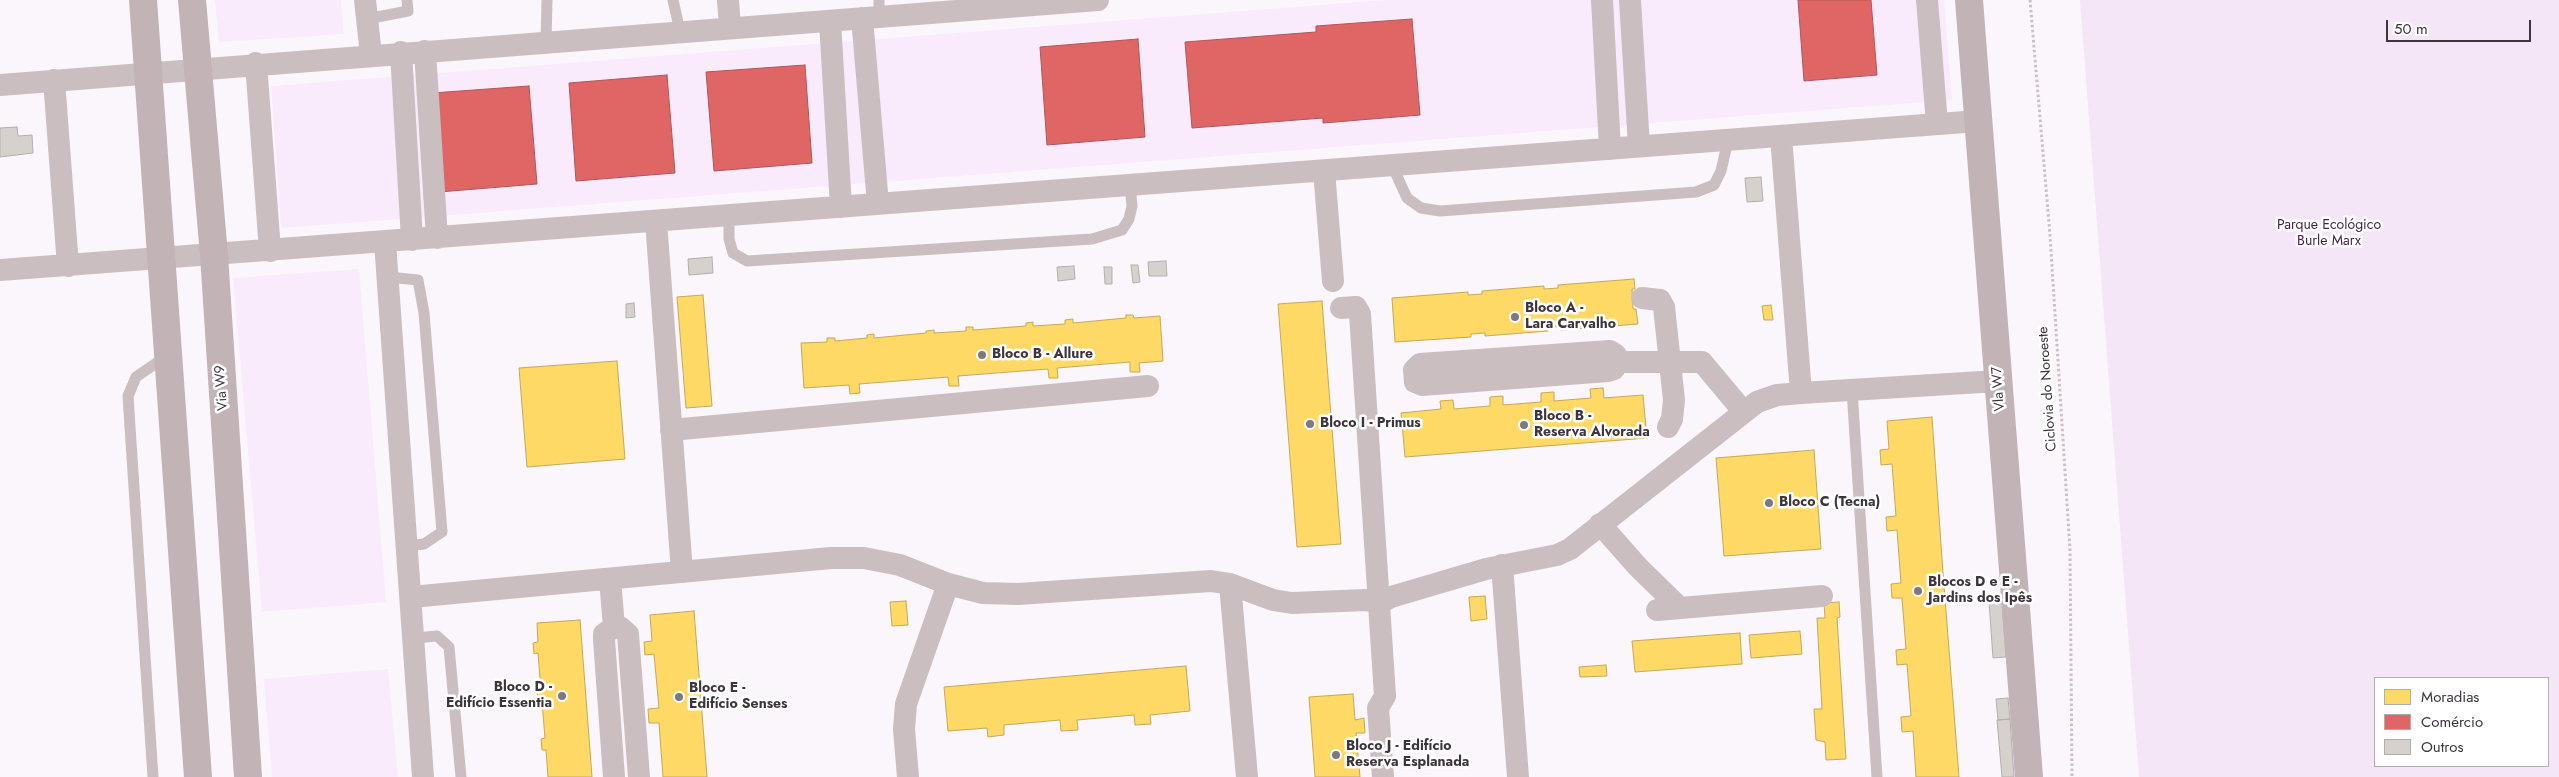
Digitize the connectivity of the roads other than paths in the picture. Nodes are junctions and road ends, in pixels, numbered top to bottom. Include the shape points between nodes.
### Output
1 (143, 0) edge
2 (192, 0) edge
3 (407, 0) edge
4 (547, 0) edge
5 (673, 0) edge
6 (728, 0) edge
7 (1098, 0) edge
8 (1602, 0) edge
9 (1630, 0) edge
10 (1927, 0) edge
11 (1969, 0) edge
12 (366, 10) edge
13 (873, 12) edge
14 (830, 20) junction
15 (730, 28) junction
16 (680, 32) junction
17 (546, 42) junction
18 (425, 51) junction
19 (401, 52) junction
20 (371, 55) junction
21 (256, 63) junction
22 (198, 68) junction
23 (147, 72) junction
24 (54, 80) junction
25 (0, 85) edge
26 (1978, 121) junction
27 (1937, 124) junction
28 (1781, 136) junction
29 (1728, 140) junction
30 (1639, 146) junction
31 (1610, 149) junction
32 (1392, 166) junction
33 (1324, 171) junction
34 (1130, 185) junction
35 (878, 204) junction
36 (841, 207) junction
37 (729, 216) junction
38 (656, 221) junction
39 (437, 238) junction
40 (412, 240) junction
41 (385, 242) junction
42 (270, 251) junction
43 (214, 255) junction
44 (161, 259) junction
45 (68, 266) junction
46 (0, 270) edge
47 (388, 277) junction
48 (1333, 281) dead end
49 (1642, 298) dead end
50 (1341, 308) dead end
51 (168, 354) junction
52 (1669, 361) junction
53 (1618, 362) junction
54 (1998, 381) junction
55 (1148, 386) dead end
56 (1852, 390) junction
57 (1801, 393) junction
58 (1743, 411) junction
59 (1668, 427) dead end
60 (671, 430) junction
61 (1600, 524) junction
62 (407, 546) junction
63 (1502, 566) junction
64 (682, 572) junction
65 (610, 579) junction
66 (948, 584) junction
67 (1230, 584) junction
68 (1822, 596) dead end
69 (411, 597) junction
70 (1380, 603) junction
71 (1680, 608) junction
72 (1657, 610) dead end
73 (614, 627) junction
74 (414, 638) junction
75 (153, 777) edge
76 (198, 777) edge
77 (248, 777) edge
78 (423, 777) edge
79 (461, 777) edge
80 (614, 777) edge
81 (639, 777) edge
82 (908, 777) edge
83 (1246, 777) edge
84 (1383, 777) edge
85 (1518, 777) edge
86 (1877, 777) edge
87 (2029, 777) edge

1 - 23 street
2 - 22 street, Via W9
3 - 12 lane via 408,11
4 - 17 lane
5 - 16 lane
6 - 15 street
7 - 13 street
8 - 31 street
9 - 30 street
10 - 27 street
11 - 26 street, Vla W7
12 - 20 street
13 - 14 street
13 - 35 street
14 - 15 street
14 - 36 street
15 - 16 street
16 - 17 street
17 - 18 street
18 - 19 street
18 - 39 street
19 - 20 street
19 - 40 street
20 - 21 street
21 - 22 street
21 - 42 street
22 - 23 street
22 - 43 street, Via W9
23 - 24 street
23 - 44 street
24 - 25 street
24 - 45 street
26 - 27 street
26 - 54 street, Vla W7
27 - 28 street
28 - 29 street
28 - 57 street
29 - 30 street
29 - 32 lane via 1721,171 1714,185 1696,192 1440,211 1421,208 1407,198
30 - 31 street
31 - 32 street
32 - 33 street
33 - 34 street
33 - 48 street
34 - 35 street
34 - 37 lane via 1132,206 1122,230 1092,239 747,261 733,253
35 - 36 street
36 - 37 street
37 - 38 street
38 - 39 street
38 - 60 street
39 - 40 street
40 - 41 street
41 - 42 street
41 - 47 street
42 - 43 street
43 - 44 street
43 - 77 street, Via W9
44 - 45 street
44 - 51 street
45 - 46 street
47 - 62 street
47 - 62 lane via 418,280 424,313 442,532 424,544
49 - 52 street via 1660,300 1664,307
50 - 70 street via 1356,308 1360,314
51 - 75 lane via 136,378 128,396
51 - 76 street
52 - 53 street
52 - 58 street via 1702,362
52 - 59 street via 1674,400
53 - 53 street via 1610,351 1420,364 1414,370 1416,382 1422,385 1608,371 1614,370
54 - 56 street
54 - 87 street, Vla W7
55 - 60 street
56 - 57 street
56 - 86 lane
57 - 58 street via 1757,402
58 - 61 street
60 - 64 street
61 - 63 street via 1557,556
61 - 71 street
62 - 69 street
63 - 70 street via 1391,597
63 - 85 street
64 - 65 street
64 - 66 street via 831,558 864,558 900,565
65 - 69 street
65 - 73 street
66 - 67 street via 983,593 1018,594 1211,581
66 - 82 street via 906,704 904,729
67 - 70 street via 1273,600 1292,603 1366,600
67 - 83 street
68 - 71 street
69 - 74 street
70 - 84 street via 1385,696 1378,711
71 - 72 street
73 - 80 street via 604,634
73 - 81 street via 628,634
74 - 78 street
74 - 79 lane via 437,636 449,647

